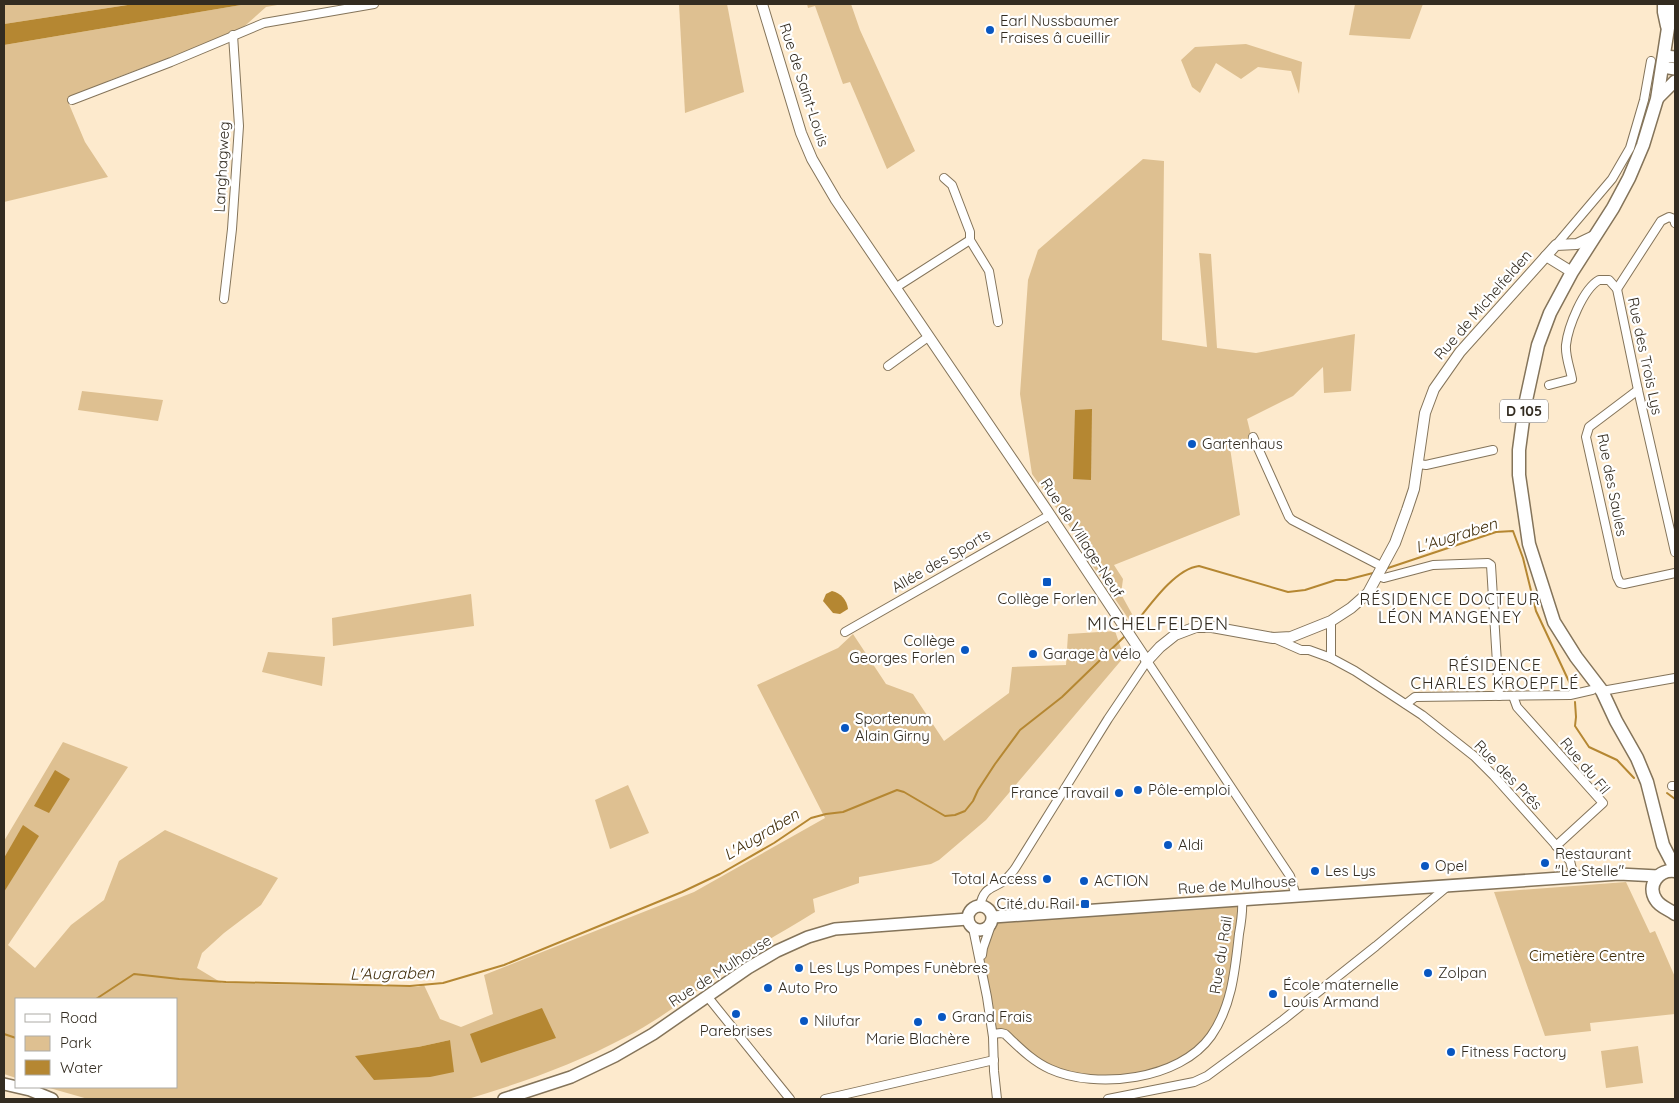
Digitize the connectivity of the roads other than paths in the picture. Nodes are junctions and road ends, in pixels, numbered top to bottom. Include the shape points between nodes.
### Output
1 (374, 4) edge
2 (762, 4) edge
3 (1664, 4) edge
4 (1674, 4) edge
5 (1668, 28) junction
6 (234, 35) junction
7 (1675, 41) edge
8 (1651, 61) dead end
9 (1670, 62) edge
10 (1675, 81) edge
11 (1657, 99) junction
12 (72, 100) dead end
13 (944, 178) dead end
14 (836, 200) joint
15 (1675, 223) edge
16 (1596, 235) junction
17 (970, 240) junction
18 (1556, 245) junction
19 (1546, 256) junction
20 (1572, 272) junction
21 (895, 288) junction
22 (1617, 289) junction
23 (224, 299) dead end
24 (998, 322) dead end
25 (928, 336) junction
26 (888, 366) dead end
27 (1549, 385) dead end
28 (1638, 390) junction
29 (1253, 437) dead end
30 (1493, 450) dead end
31 (1418, 464) junction
32 (1050, 515) junction
33 (1675, 552) edge
34 (1381, 572) junction
35 (1675, 573) edge
36 (1331, 621) junction
37 (845, 632) dead end
38 (1291, 637) junction
39 (1272, 638) junction
40 (1301, 650) junction
41 (1331, 658) junction
42 (1147, 661) junction
43 (1675, 678) edge
44 (1597, 691) junction
45 (1499, 696) junction
46 (1513, 696) junction
47 (1406, 704) junction
48 (1663, 845) junction
49 (1556, 846) junction
50 (1675, 869) edge
51 (1633, 874) junction
52 (1660, 875) junction
53 (1574, 877) junction
54 (1448, 886) junction
55 (1653, 890) junction
56 (1296, 896) junction
57 (1242, 900) junction
58 (980, 906) junction
59 (1673, 910) edge
60 (992, 921) junction
61 (971, 924) junction
62 (981, 964) junction
63 (708, 996) junction
64 (993, 1034) junction
65 (994, 1060) junction
66 (16, 1088) edge
67 (40, 1096) edge
68 (52, 1099) edge
69 (504, 1099) edge
70 (790, 1099) edge
71 (825, 1099) edge
72 (997, 1099) edge
73 (1108, 1099) edge

1 - 6 street via 264,23
2 - 14 street, Rue de Saint-Louis via 801,133
3 - 5 main road, D 105
4 - 5 main road, D 105
5 - 7 main road
5 - 9 main road, D 105
6 - 12 street
6 - 23 street, Langhagweg via 239,126
8 - 18 street via 1630,148 1612,179
9 - 11 main road, D 105
10 - 11 main road
11 - 16 main road, D 105 via 1629,178
13 - 17 street via 952,185
14 - 21 street, Rue de Village-Neuf
15 - 22 street via 1668,216 1661,221
16 - 18 street via 1577,244
16 - 20 main road, D 105
17 - 21 street
17 - 24 street via 989,272
18 - 19 street, Rue de Michelfelden
19 - 20 street
19 - 31 street, Rue de Michelfelden via 1460,352 1434,389 1425,413
20 - 44 main road, D 105 via 1550,313 1538,345 1525,405 1519,475 1529,544 1554,622
21 - 25 street, Rue de Village-Neuf
22 - 27 street, Rue des Trois Lys via 1604,279 1589,288 1568,336 1567,354 1572,379
22 - 28 street, Rue des Trois Lys
25 - 26 street
25 - 32 street, Rue de Village-Neuf
28 - 33 street, Rue des Trois Lys
28 - 35 street, Rue des Saules via 1589,427 1586,433 1617,579 1624,584
29 - 34 street via 1289,517
30 - 31 street
31 - 34 street, Rue de Michelfelden via 1407,510
32 - 37 street, Allée des Sports
32 - 42 street, Rue de Village-Neuf
34 - 36 street, Rue de Michelfelden via 1368,593
34 - 45 street via 1384,578 1433,565 1492,565
36 - 38 street, Rue de Michelfelden
36 - 41 street
38 - 39 street, Rue de Michelfelden
38 - 40 street
39 - 40 street, Rue des Prés
39 - 42 street, Rue de Michelfelden via 1196,627 1175,635
40 - 41 street, Rue des Prés
41 - 47 street, Rue des Prés
42 - 56 street, Rue de Village-Neuf via 1290,876
42 - 58 street, Rue de Michelfelden via 1016,867 1004,881 983,894
43 - 44 street
44 - 46 street
44 - 48 main road, D 105 via 1637,758 1647,782
45 - 46 street
45 - 47 street via 1440,702 1415,697
46 - 49 street, Rue du Fil via 1517,707 1602,803
47 - 49 street, Rue des Prés via 1474,756
48 - 50 main road, D 105
48 - 52 main road, D 105
49 - 53 street, Rue des Prés via 1570,861
50 - 52 main road
51 - 52 main road, Rue de Mulhouse
51 - 53 main road, Rue de Mulhouse
51 - 55 main road
52 - 55 main road
53 - 54 main road, Rue de Mulhouse
54 - 56 main road, Rue de Mulhouse
54 - 73 street via 1276,1026 1207,1076 1194,1082
55 - 59 main road via 1661,906
56 - 57 main road, Rue de Mulhouse
57 - 60 main road, Rue de Mulhouse
57 - 64 street, Rue du Rail via 1226,1008 1204,1044 1178,1062 1124,1079 1094,1080 1067,1076 1033,1060 1005,1034
58 - 60 main road via 990,910
58 - 61 main road via 971,910
60 - 61 main road via 981,930
60 - 62 street via 982,948
61 - 62 street
61 - 63 main road, Rue de Mulhouse via 835,929 777,951
62 - 64 street
63 - 69 main road, Rue de Mulhouse via 653,1034 592,1068
63 - 70 street
64 - 65 street
65 - 71 street
65 - 72 street
66 - 67 main road
67 - 68 main road

